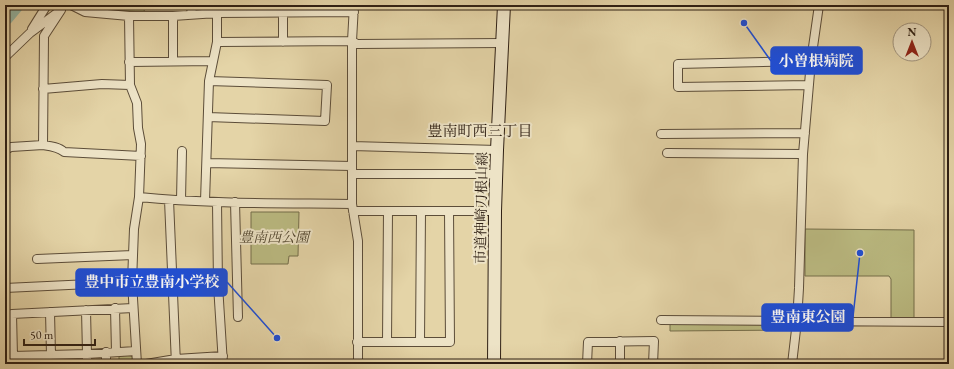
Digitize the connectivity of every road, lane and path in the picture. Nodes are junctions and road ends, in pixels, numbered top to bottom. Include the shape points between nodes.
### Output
1 (47, 5) edge
2 (70, 5) edge
3 (192, 5) edge
4 (504, 5) edge
5 (818, 5) edge
6 (354, 7) edge
7 (283, 9) edge
8 (61, 10) junction
9 (217, 13) junction
10 (191, 15) junction
11 (129, 16) junction
12 (173, 16) junction
13 (30, 33) junction
14 (352, 41) junction
15 (217, 42) junction
16 (284, 42) junction
17 (502, 43) junction
18 (5, 57) edge
19 (173, 61) junction
20 (213, 61) junction
21 (811, 61) junction
22 (129, 62) junction
23 (209, 81) junction
24 (130, 85) junction
25 (809, 85) junction
26 (43, 88) junction
27 (208, 117) junction
28 (805, 133) junction
29 (661, 134) dead end
30 (43, 145) junction
31 (352, 146) junction
32 (5, 150) edge
33 (182, 150) dead end
34 (496, 150) junction
35 (667, 153) dead end
36 (804, 154) junction
37 (141, 156) junction
38 (207, 163) junction
39 (352, 166) junction
40 (352, 174) junction
41 (496, 174) junction
42 (139, 197) junction
43 (169, 200) junction
44 (181, 200) junction
45 (205, 201) junction
46 (217, 202) junction
47 (235, 202) junction
48 (353, 208) junction
49 (388, 211) junction
50 (421, 211) junction
51 (449, 211) junction
52 (495, 211) junction
53 (133, 255) junction
54 (37, 259) dead end
55 (132, 282) junction
56 (218, 285) junction
57 (5, 288) edge
58 (173, 288) junction
59 (115, 308) junction
60 (133, 308) junction
61 (86, 310) junction
62 (50, 312) junction
63 (9, 314) edge
64 (238, 318) dead end
65 (661, 320) dead end
66 (797, 321) junction
67 (949, 322) edge
68 (357, 342) junction
69 (387, 342) junction
70 (420, 342) junction
71 (620, 342) junction
72 (136, 351) junction
73 (106, 352) junction
74 (116, 352) junction
75 (87, 354) junction
76 (51, 355) junction
77 (223, 360) edge
78 (204, 361) edge
79 (176, 362) edge
80 (87, 364) edge
81 (106, 364) edge
82 (137, 364) edge
83 (146, 364) edge
84 (358, 364) edge
85 (494, 364) edge
86 (587, 364) edge
87 (620, 364) edge
88 (653, 364) edge
89 (792, 364) edge

1 - 13 street
2 - 8 street
2 - 11 street via 85,12
3 - 10 street
4 - 6 street
4 - 17 street, 市道神崎刀根山線
5 - 21 street
6 - 7 street
6 - 14 street
7 - 9 street
7 - 16 street
8 - 13 street
8 - 26 street via 44,36
9 - 10 street
9 - 15 street
10 - 12 street
11 - 12 street
11 - 22 street
12 - 19 street
13 - 18 street
14 - 16 street
14 - 17 street via 357,44
14 - 31 street
15 - 16 street
15 - 20 street
17 - 34 street, 市道神崎刀根山線
19 - 20 street
19 - 22 street
20 - 23 street
21 - 25 street
21 - 25 street via 678,64 678,87
22 - 24 street
23 - 27 street
23 - 27 street via 327,85 325,121
24 - 26 street
24 - 37 street via 137,103
25 - 28 street
26 - 30 street
27 - 38 street
28 - 29 street
28 - 36 street
30 - 32 street via 11,147
30 - 37 street via 64,152
31 - 34 street
31 - 39 street
33 - 44 street
34 - 41 street, 市道神崎刀根山線
35 - 36 street
36 - 66 street
37 - 42 street
38 - 39 street
38 - 45 street
39 - 40 street
40 - 41 street
40 - 48 street
41 - 52 street, 市道神崎刀根山線
42 - 43 street
42 - 53 street
43 - 44 street
43 - 58 street
44 - 45 street
45 - 46 street
46 - 47 street
46 - 56 street
47 - 48 street
47 - 64 street
48 - 49 street
48 - 68 street via 358,241
49 - 50 street
49 - 69 street
50 - 51 street
50 - 70 street
51 - 52 street
51 - 70 street via 450,342
52 - 85 street, 市道神崎刀根山線
53 - 54 street
53 - 55 street
55 - 57 street
55 - 60 street
56 - 58 street
56 - 77 street
58 - 79 street
59 - 60 street
59 - 61 street
59 - 74 street
60 - 72 street
61 - 62 street
61 - 75 street
62 - 63 street
62 - 76 street
63 - 76 street via 14,356
65 - 66 street
66 - 67 street
66 - 89 street
68 - 69 street
68 - 84 street
69 - 70 street
71 - 86 street via 588,342
71 - 87 street
71 - 88 street via 654,342
72 - 74 street
72 - 82 street
73 - 74 street
73 - 75 street
73 - 81 street
75 - 76 street
75 - 80 street
77 - 78 street
78 - 79 street
79 - 83 street

